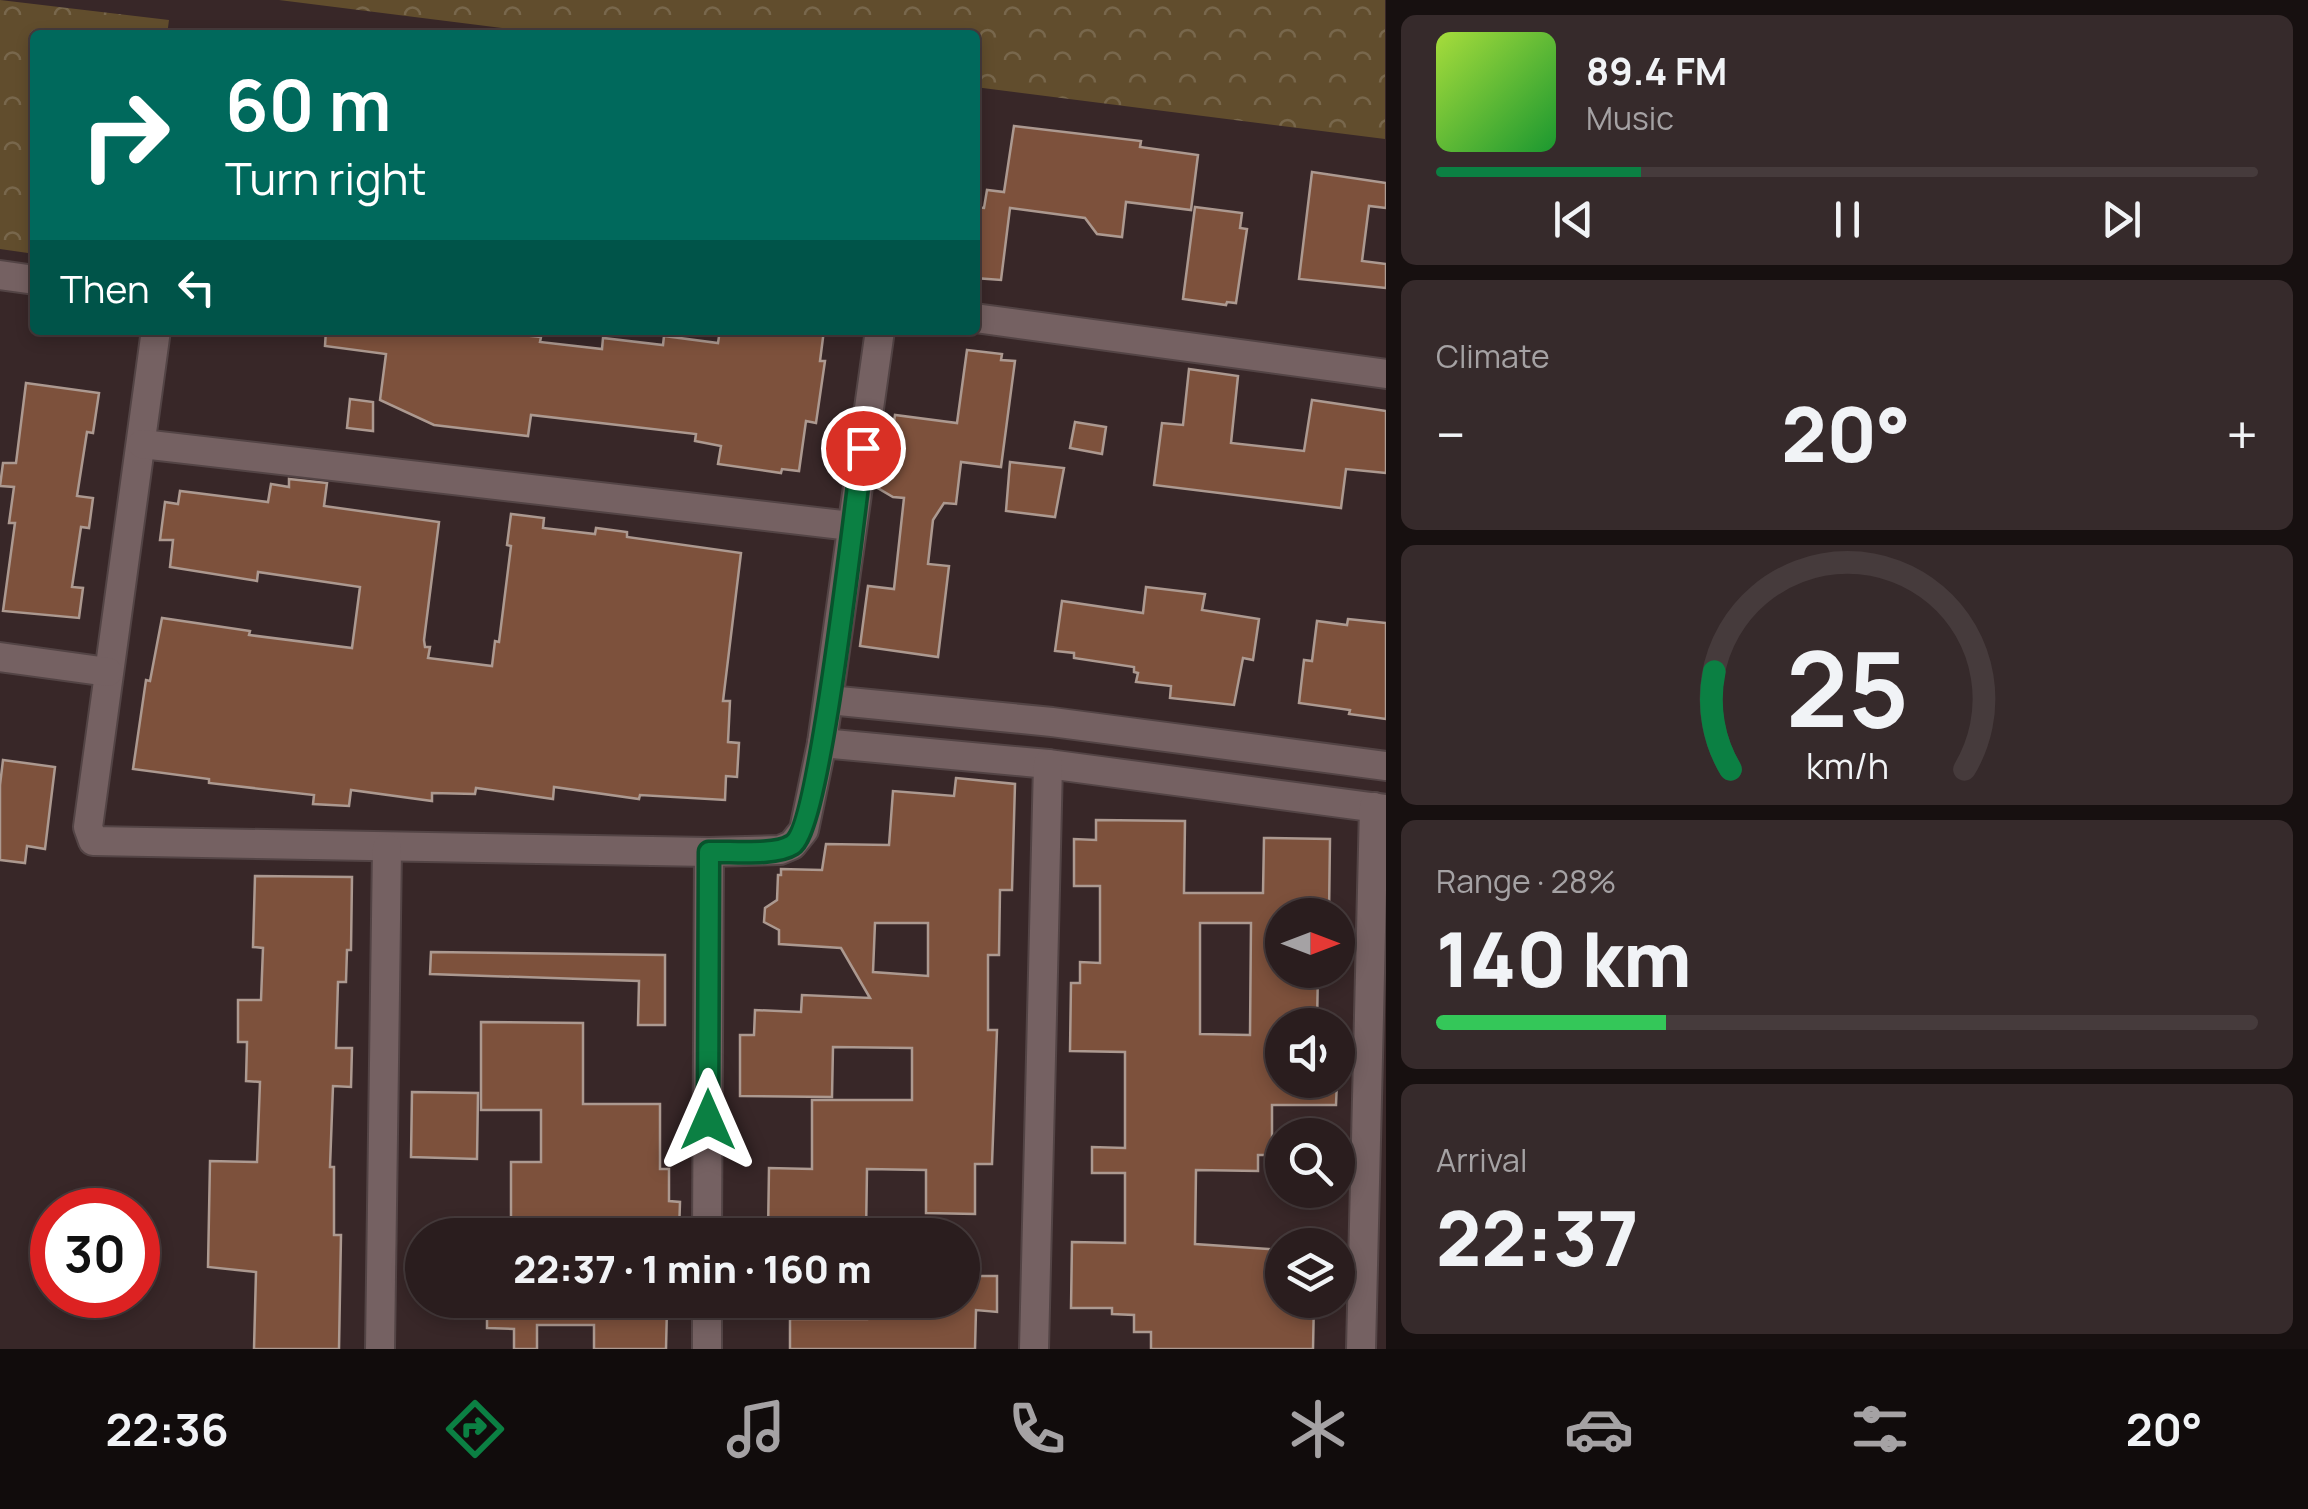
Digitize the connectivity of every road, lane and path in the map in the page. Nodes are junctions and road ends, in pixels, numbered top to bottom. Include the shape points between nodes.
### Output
1 (0, 275) edge
2 (30, 279) edge
3 (980, 319) edge
4 (155, 335) edge
5 (879, 335) edge
6 (1386, 374) edge
7 (142, 444) junction
8 (852, 526) junction
9 (0, 657) edge
10 (108, 672) junction
11 (829, 700) junction
12 (1178, 739) junction
13 (822, 743) junction
14 (1048, 764) junction
15 (1386, 766) edge
16 (1175, 781) junction
17 (1380, 808) edge
18 (387, 848) junction
19 (709, 852) junction
20 (708, 1218) edge
21 (707, 1318) edge
22 (380, 1349) edge
23 (707, 1349) edge
24 (1034, 1349) edge
25 (1361, 1349) edge

1 - 2 street
3 - 6 street
4 - 7 street
5 - 8 street
7 - 8 street
7 - 10 street
8 - 11 street
9 - 10 street
10 - 18 street via 88,826 93,841
11 - 12 street
11 - 13 street
12 - 15 street
12 - 16 street
13 - 14 street
13 - 19 street via 800,839 780,850
14 - 16 street
14 - 24 street
16 - 17 street
17 - 25 street
18 - 19 street
18 - 22 street
19 - 20 street
21 - 23 street

